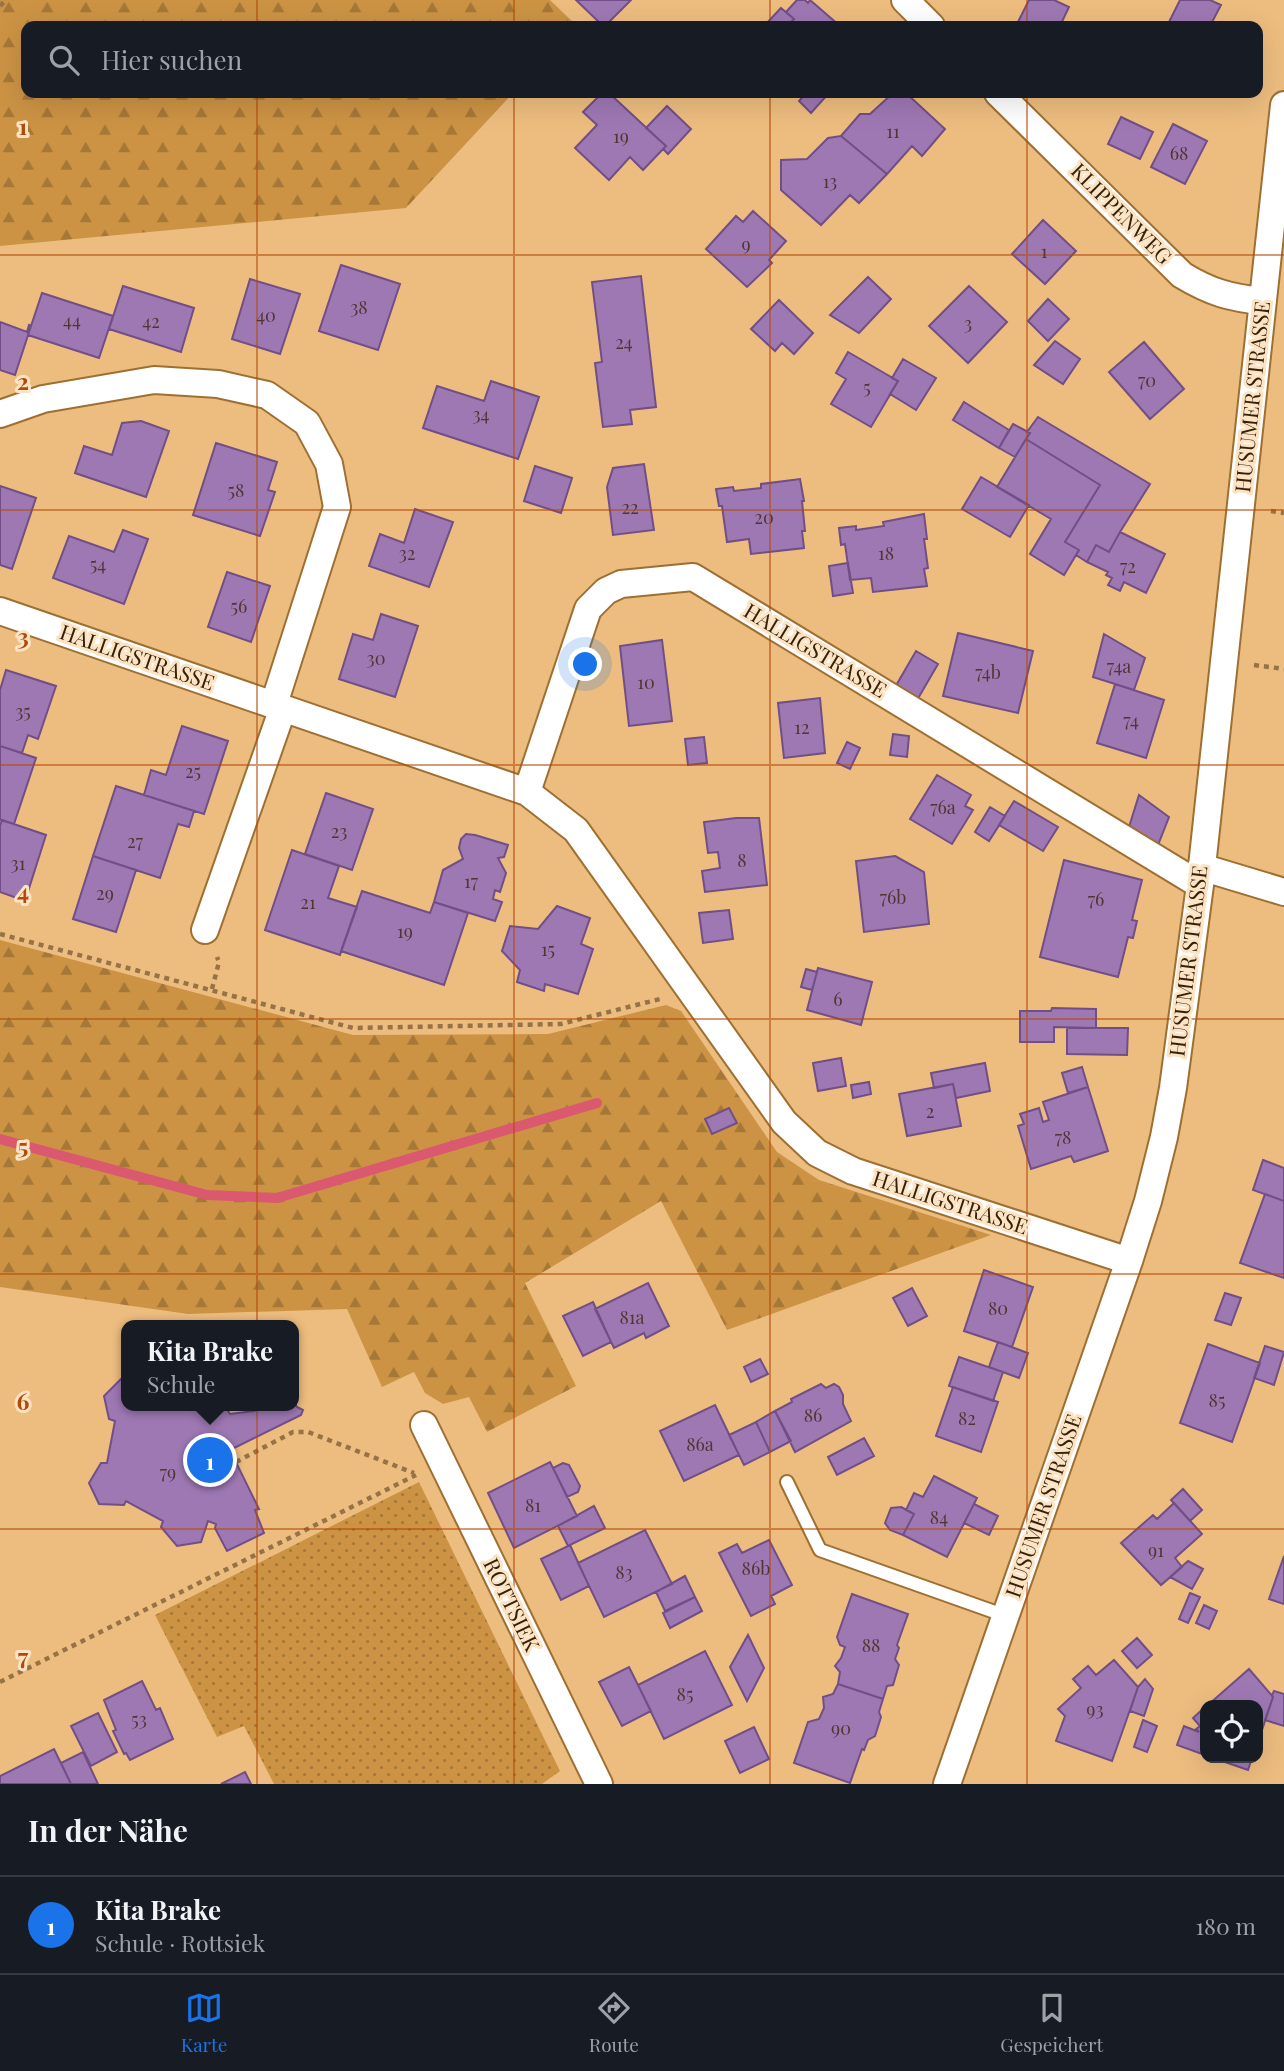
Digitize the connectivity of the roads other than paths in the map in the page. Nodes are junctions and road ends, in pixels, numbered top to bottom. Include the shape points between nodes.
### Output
1 (905, 0) edge
2 (926, 21) edge
3 (1003, 98) edge
4 (1284, 105) edge
5 (1277, 243) edge
6 (1263, 301) junction
7 (0, 414) edge
8 (0, 611) edge
9 (279, 706) junction
10 (527, 792) junction
11 (1200, 876) junction
12 (1284, 892) edge
13 (205, 930) dead end
14 (1129, 1261) junction
15 (424, 1425) dead end
16 (788, 1482) dead end
17 (1006, 1616) junction
18 (599, 1784) edge
19 (947, 1784) edge

1 - 2 street
3 - 6 street, KLIPPENWEG via 1182,275 1221,295
4 - 5 street, HUSUMER STRASSE
5 - 6 street, HUSUMER STRASSE
6 - 11 street, HUSUMER STRASSE
7 - 9 street via 43,400 154,380 218,384 267,396 307,424 329,464 337,506
8 - 9 street, HALLIGSTRASSE
9 - 10 street, HALLIGSTRASSE
9 - 13 street
10 - 11 street, HALLIGSTRASSE via 588,609 621,584 693,577
10 - 14 street, HALLIGSTRASSE via 576,830 783,1122 817,1153 853,1171
11 - 12 street, HALLIGSTRASSE
11 - 14 street, HUSUMER STRASSE via 1164,1137
14 - 17 street, HUSUMER STRASSE
15 - 18 street, ROTTSIEK
16 - 17 lane via 820,1550
17 - 19 street, HUSUMER STRASSE

